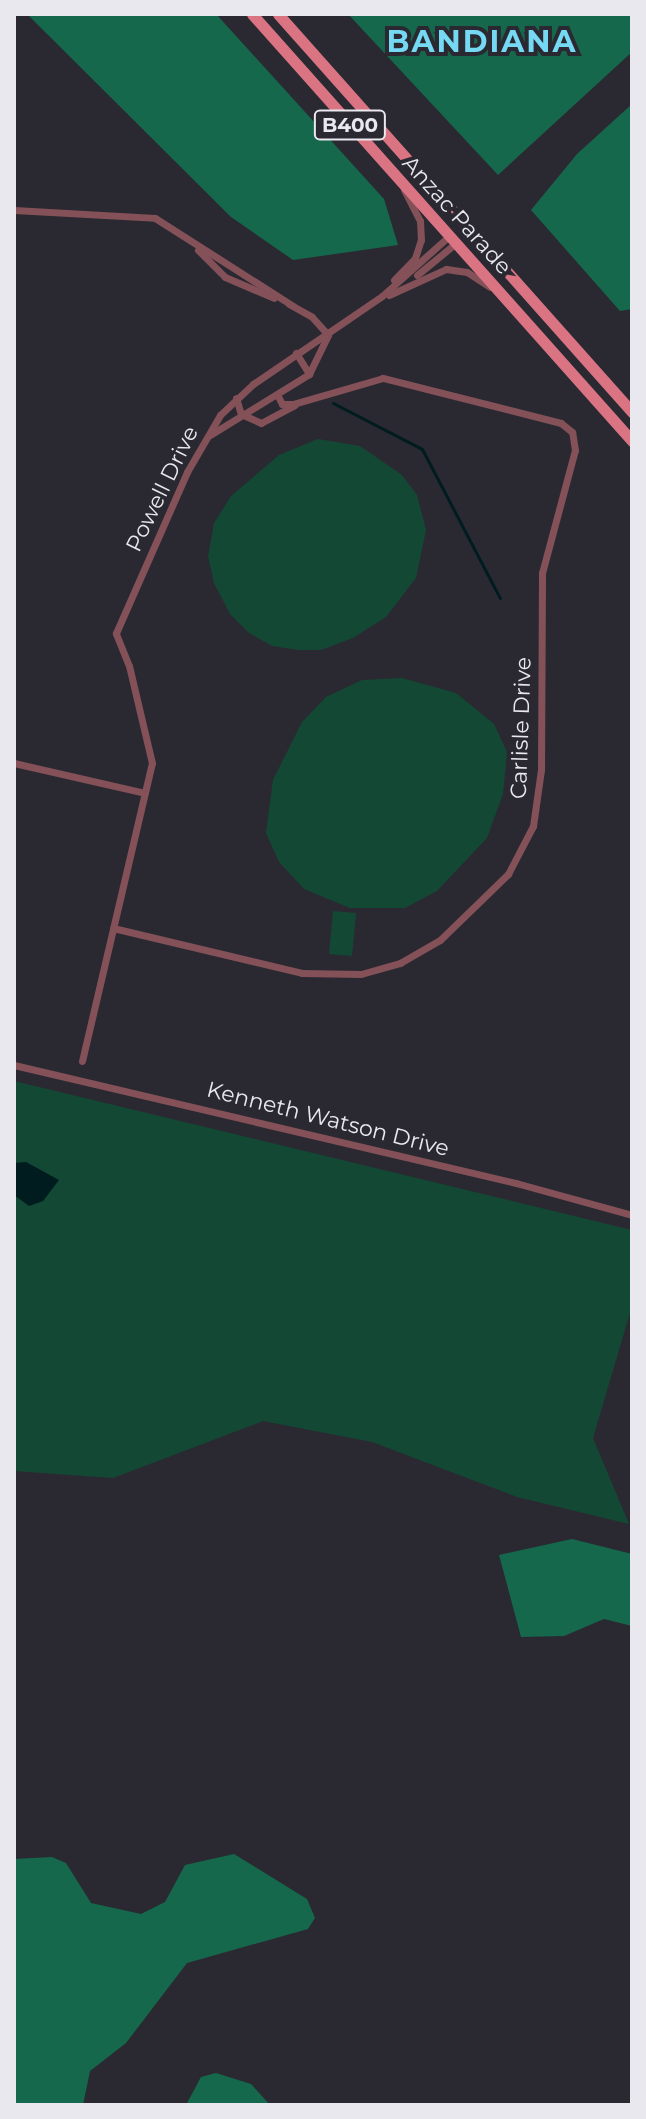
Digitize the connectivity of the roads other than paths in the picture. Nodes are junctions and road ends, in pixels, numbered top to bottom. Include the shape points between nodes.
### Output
1 (252, 14) edge
2 (278, 14) edge
3 (396, 177) junction
4 (14, 210) edge
5 (466, 225) junction
6 (452, 240) junction
7 (191, 243) junction
8 (371, 305) junction
9 (293, 306) junction
10 (512, 307) junction
11 (328, 335) junction
12 (296, 353) junction
13 (309, 374) junction
14 (278, 396) junction
15 (236, 398) junction
16 (300, 402) junction
17 (632, 412) edge
18 (243, 416) junction
19 (206, 439) junction
20 (632, 441) edge
21 (14, 763) edge
22 (145, 793) junction
23 (113, 928) junction
24 (82, 1061) dead end
25 (14, 1065) edge
26 (632, 1215) edge

1 - 3 main road, Anzac Parade / B400
2 - 5 main road, Anzac Parade / B400
3 - 6 main road, Anzac Parade / B400
3 - 8 street via 420,221 421,244
4 - 7 street via 148,216
5 - 6 main road
5 - 17 main road, Anzac Parade / B400
6 - 8 street, Powell Drive
6 - 10 main road, Anzac Parade / B400
7 - 9 street
7 - 9 street via 225,277
8 - 10 street via 427,274 449,269 472,274
8 - 11 street, Powell Drive
9 - 11 street
10 - 20 main road, Anzac Parade / B400
11 - 12 street, Powell Drive
11 - 13 street
12 - 13 street
12 - 15 street, Powell Drive
13 - 14 street
14 - 16 street via 283,405
14 - 18 street
15 - 18 street
15 - 19 street, Powell Drive
16 - 18 street, Carlisle Drive via 267,422
16 - 23 street, Carlisle Drive via 383,378 561,423 574,435 575,453 542,573 541,770 531,832 508,874 440,940 400,963 361,974 302,973
18 - 19 street
19 - 22 street, Powell Drive via 116,633 151,751
21 - 22 street
22 - 23 street
23 - 24 street
25 - 26 street, Kenneth Watson Drive via 485,1175

